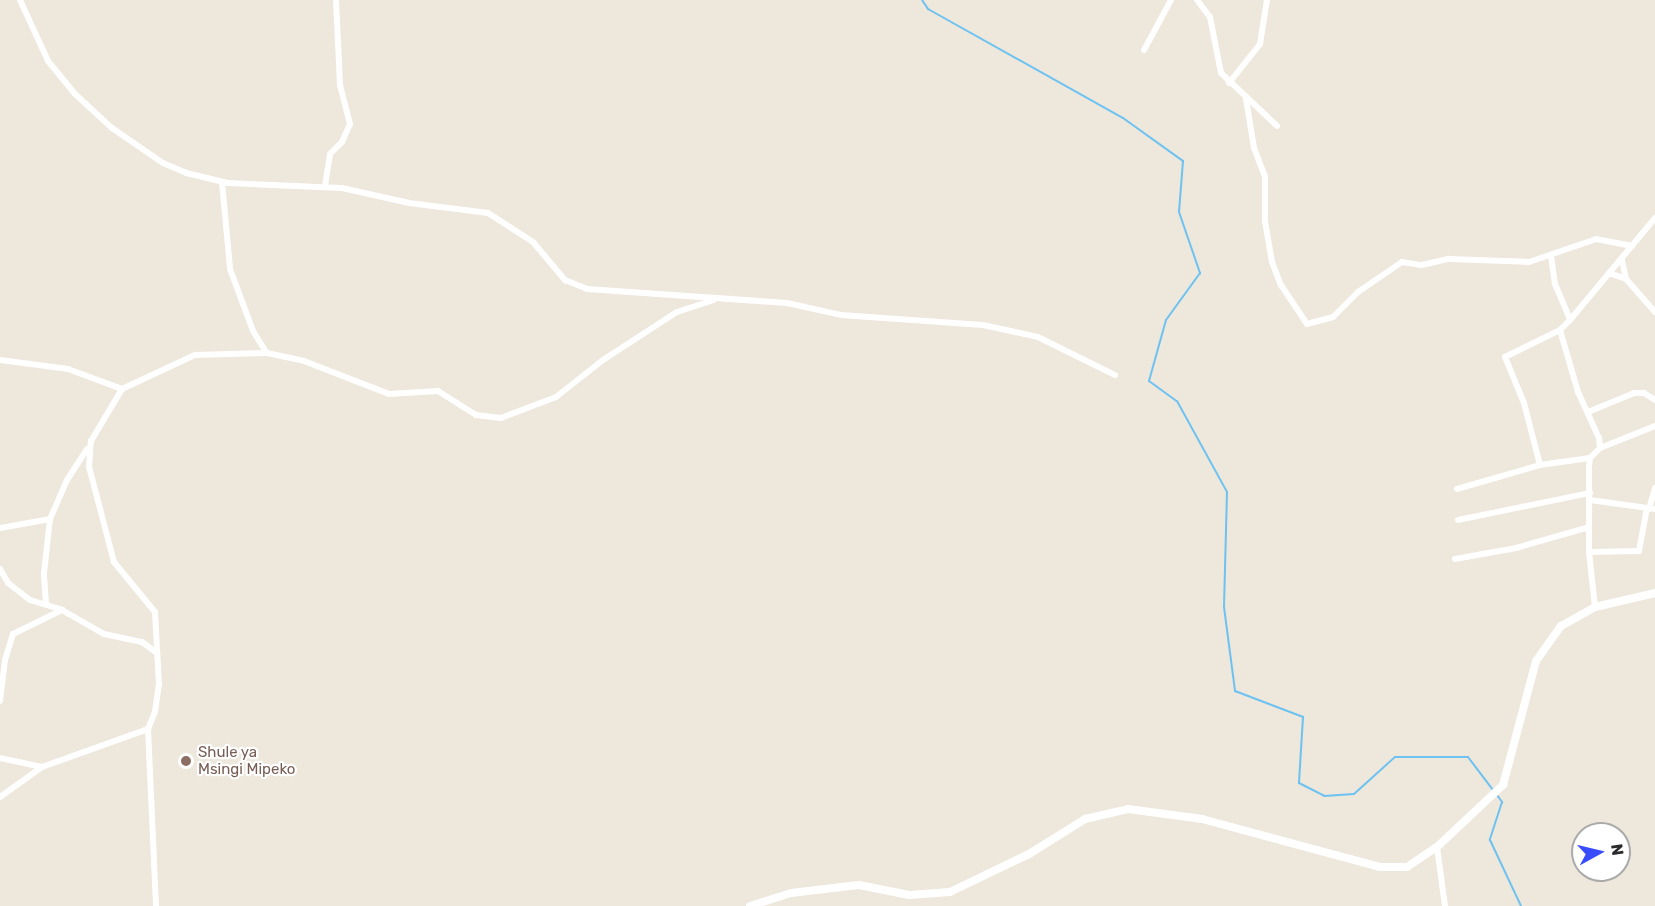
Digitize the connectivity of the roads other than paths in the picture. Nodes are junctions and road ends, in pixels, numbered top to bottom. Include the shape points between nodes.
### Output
1 (20, 0) edge
2 (336, 0) edge
3 (1171, 0) edge
4 (1197, 0) edge
5 (1267, 0) edge
6 (1144, 50) dead end
7 (1229, 83) junction
8 (1246, 99) junction
9 (1277, 126) dead end
10 (222, 182) junction
11 (325, 186) junction
12 (1655, 218) edge
13 (1632, 246) junction
14 (1551, 256) junction
15 (1622, 260) junction
16 (1609, 273) junction
17 (1626, 279) junction
18 (720, 299) junction
19 (1655, 312) edge
20 (1570, 320) junction
21 (1560, 330) junction
22 (267, 353) junction
23 (0, 360) edge
24 (1115, 375) dead end
25 (122, 389) junction
26 (1655, 400) edge
27 (1588, 412) junction
28 (1655, 426) edge
29 (1600, 448) junction
30 (87, 449) junction
31 (1590, 458) junction
32 (1540, 465) junction
33 (1655, 488) edge
34 (1457, 489) dead end
35 (1590, 497) junction
36 (1650, 509) edge
37 (50, 519) junction
38 (1458, 520) dead end
39 (1589, 527) junction
40 (0, 528) edge
41 (1589, 552) junction
42 (1455, 559) dead end
43 (0, 569) edge
44 (1655, 592) edge
45 (46, 604) junction
46 (1595, 607) junction
47 (62, 610) junction
48 (156, 652) junction
49 (0, 701) edge
50 (147, 729) junction
51 (0, 758) edge
52 (42, 767) junction
53 (0, 797) edge
54 (1437, 847) junction
55 (156, 906) edge
56 (750, 906) edge
57 (1445, 906) edge

1 - 10 street via 48,61 90,109 163,163
2 - 11 street via 340,85 350,124 342,142 330,154
3 - 6 street
4 - 7 street via 1210,17 1216,58
5 - 7 street via 1260,44
7 - 8 street
8 - 9 street
8 - 14 street via 1254,148 1265,177 1265,221 1272,261 1281,285 1306,324 1333,317 1358,292 1402,262 1422,265 1449,259 1516,263
10 - 11 street
10 - 22 street via 228,262 254,331
11 - 18 street via 409,203 488,213 532,242 558,274 573,285
12 - 13 street
13 - 14 street via 1596,239
13 - 15 street
14 - 20 street via 1555,284
15 - 16 street
15 - 17 street
16 - 17 street
16 - 20 street
17 - 19 street
18 - 22 street via 682,309 603,360 571,388 522,413 501,418 476,415 438,392 389,394 304,361
18 - 24 street via 787,303 841,315 942,321 1020,332
20 - 21 street
21 - 27 street
21 - 32 street via 1505,357 1524,403
22 - 25 street via 195,355
23 - 25 street via 68,369
25 - 30 street
26 - 27 street via 1644,393 1634,393
27 - 29 street
28 - 29 street
29 - 31 street
30 - 37 street via 67,480
30 - 48 street via 111,555 123,578 152,604
31 - 32 street
31 - 35 street
32 - 34 street
33 - 36 street
35 - 36 street
35 - 38 street
35 - 39 street
36 - 41 street via 1639,551
37 - 40 street
37 - 45 street via 44,573
39 - 41 street
39 - 42 street via 1516,548
41 - 46 street
43 - 45 street via 8,583 30,600
44 - 46 street
45 - 47 street
46 - 54 street via 1561,626 1540,652 1503,784
47 - 48 street via 104,634 142,642
47 - 49 street via 13,634
48 - 50 street via 158,701
50 - 52 street
50 - 55 street
51 - 52 street
52 - 53 street
54 - 56 street via 1420,861 1395,869 1202,819 1128,809 1085,819 1029,854 950,892 909,895 859,885 790,893
54 - 57 street

